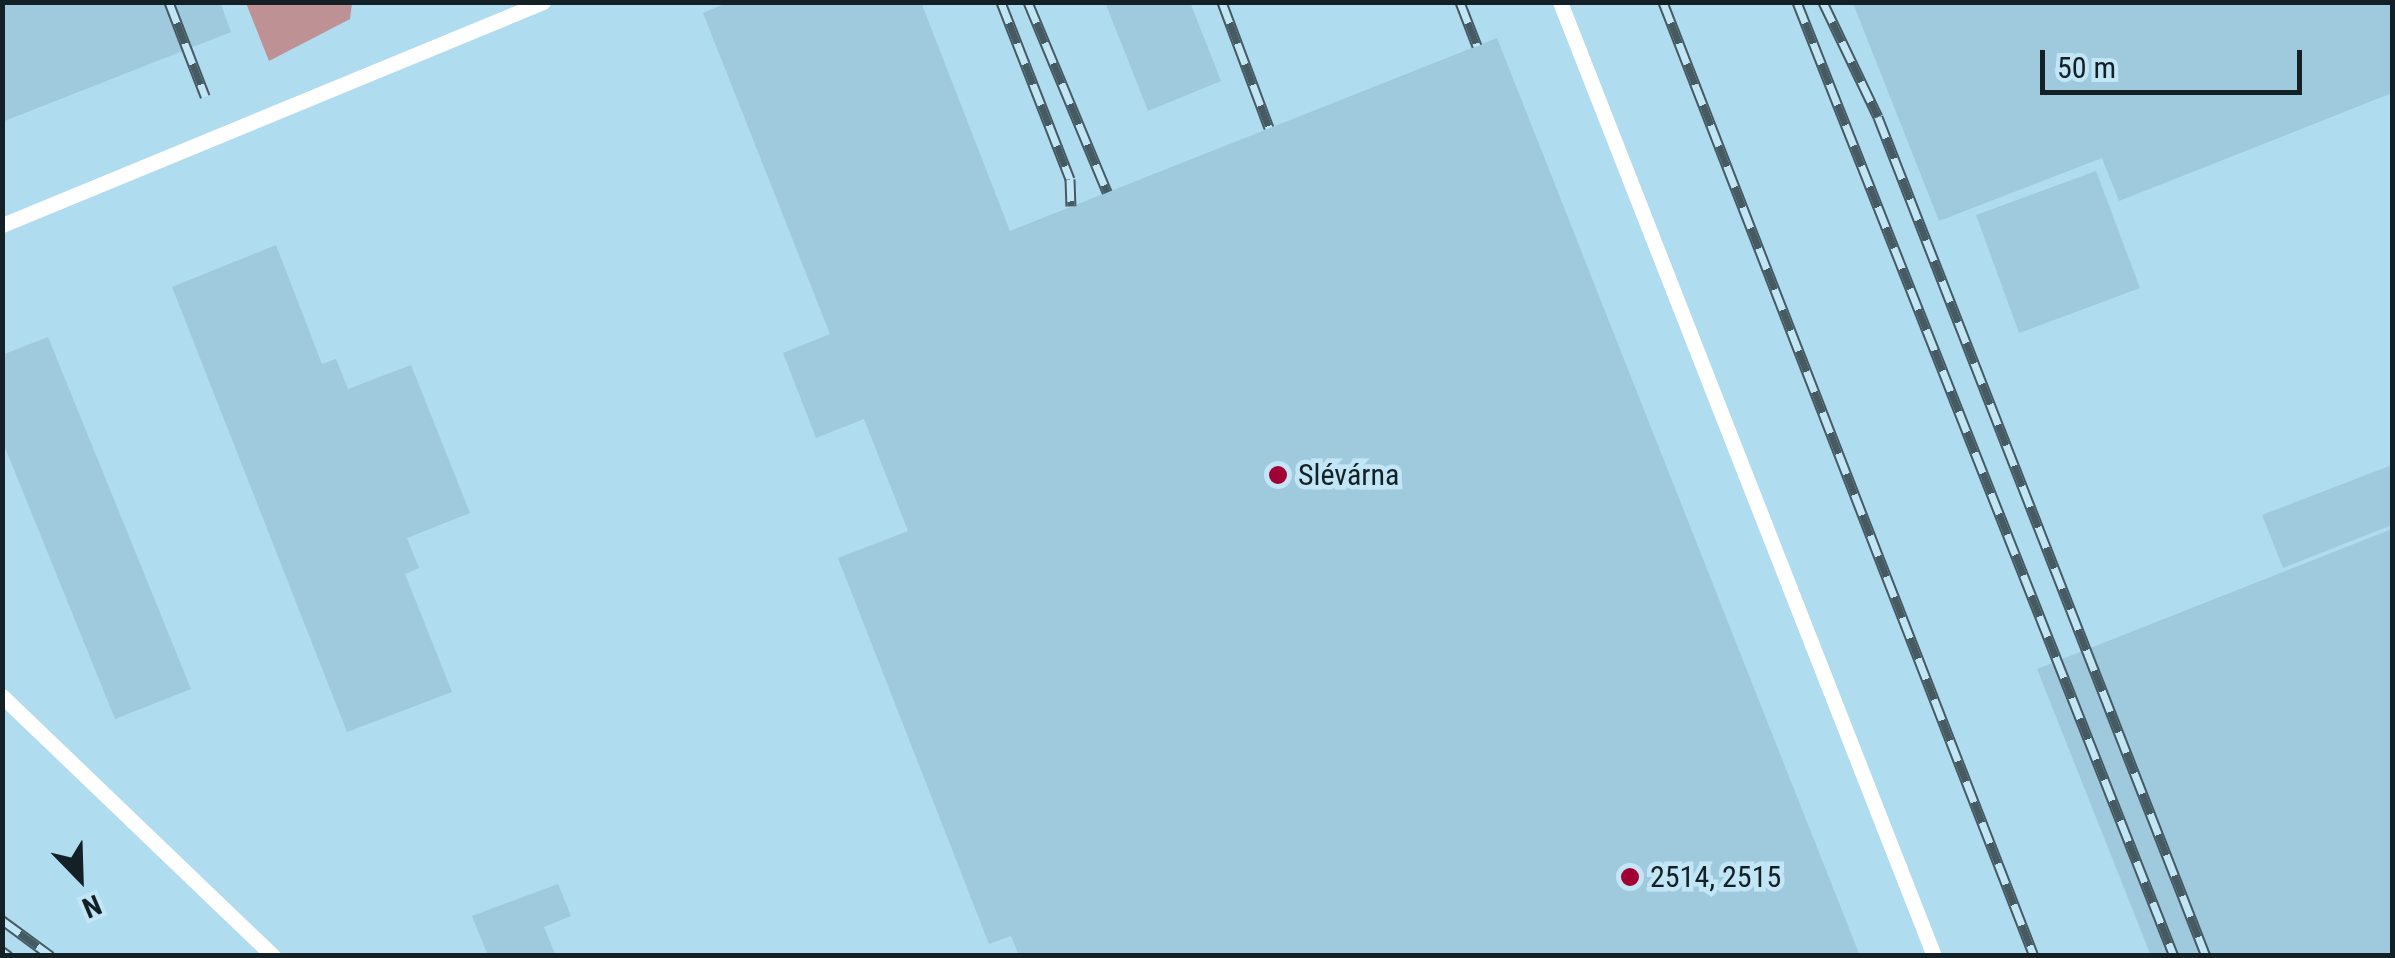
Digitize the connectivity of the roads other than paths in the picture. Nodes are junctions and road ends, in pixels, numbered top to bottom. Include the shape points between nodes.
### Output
1 (542, 2) edge
2 (1560, 2) edge
3 (2, 225) edge
4 (2, 696) edge
5 (273, 956) edge
6 (1934, 956) edge

1 - 3 lane
2 - 6 lane
4 - 5 lane

